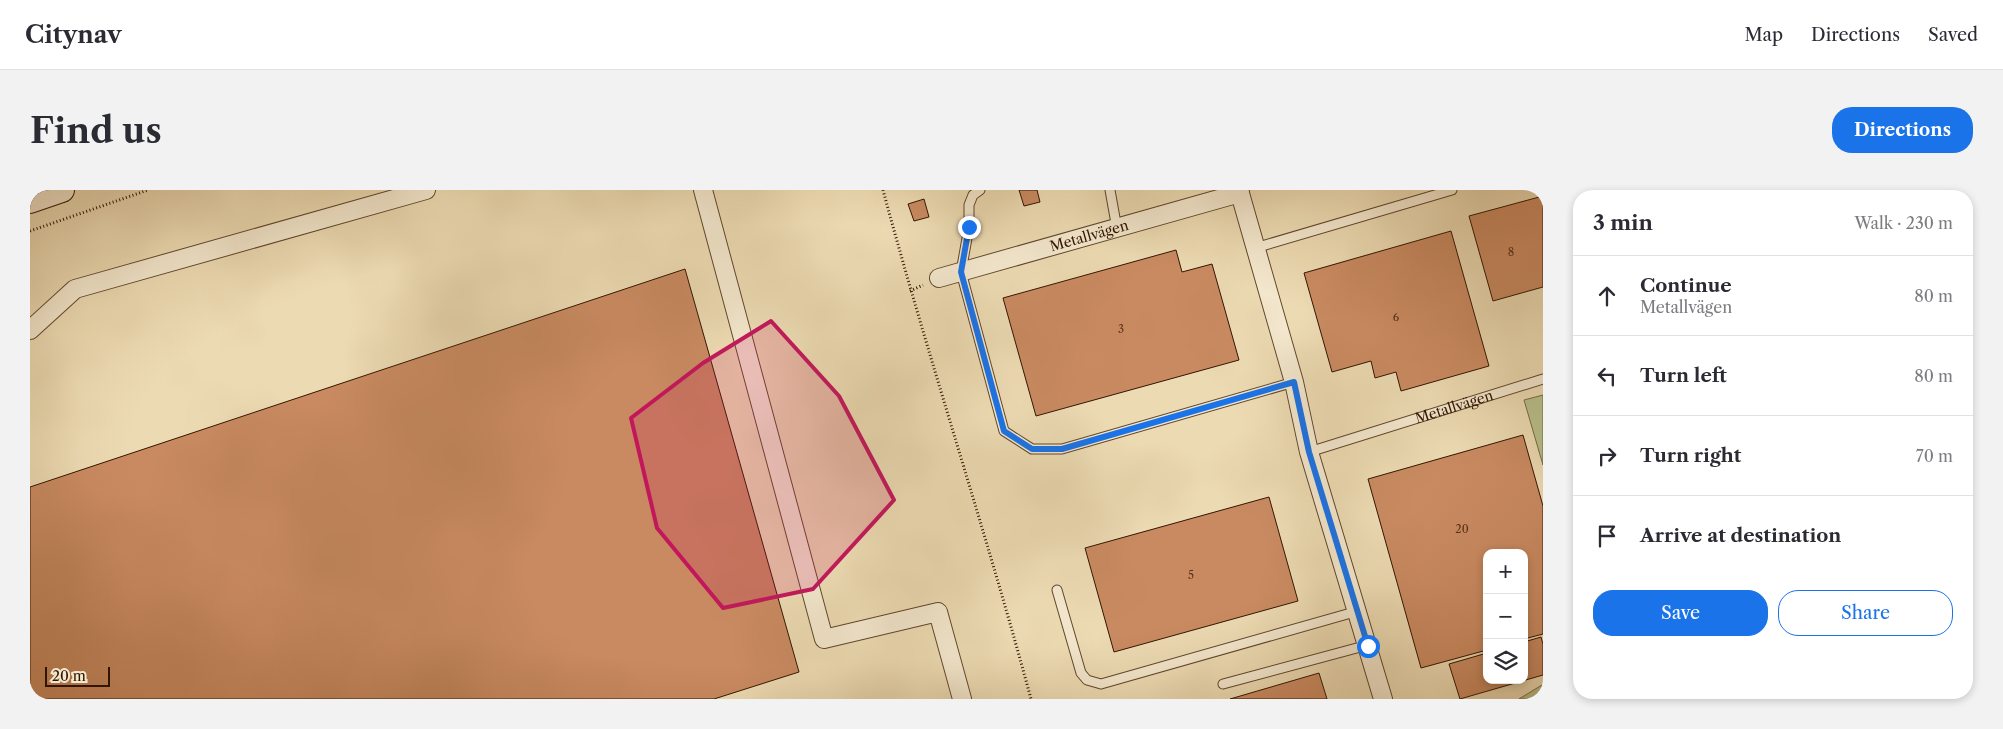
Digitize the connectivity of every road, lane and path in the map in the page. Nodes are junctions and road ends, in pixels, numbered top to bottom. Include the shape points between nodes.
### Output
1 (62, 190) edge
2 (148, 190) edge
3 (426, 190) edge
4 (703, 190) edge
5 (883, 190) edge
6 (980, 190) edge
7 (1110, 190) edge
8 (1452, 190) edge
9 (1240, 191) edge
10 (30, 201) edge
11 (1117, 229) junction
12 (30, 231) edge
13 (1255, 248) junction
14 (961, 272) junction
15 (939, 278) dead end
16 (30, 330) edge
17 (1543, 379) edge
18 (1294, 382) junction
19 (1309, 452) junction
20 (1057, 590) dead end
21 (1358, 611) junction
22 (1368, 646) junction
23 (1223, 684) dead end
24 (962, 699) edge
25 (1031, 699) edge
26 (1383, 699) edge

1 - 10 street
2 - 12 path
3 - 16 street via 75,290
4 - 24 street via 824,639 938,612
5 - 25 path via 910,291 998,576
6 - 14 lane via 969,205 969,227
7 - 11 lane
8 - 13 lane
9 - 11 street, Metallvägen
9 - 13 street, Metallvägen
11 - 14 street, Metallvägen
13 - 18 street, Metallvägen
14 - 15 street, Metallvägen
14 - 18 lane via 1004,431 1032,449 1062,449
17 - 19 lane, Metallvägen
18 - 19 street, Metallvägen
19 - 21 street, Metallvägen
20 - 21 lane via 1081,673 1087,680 1101,684
21 - 22 street, Metallvägen
22 - 23 lane
22 - 26 street, Metallvägen

